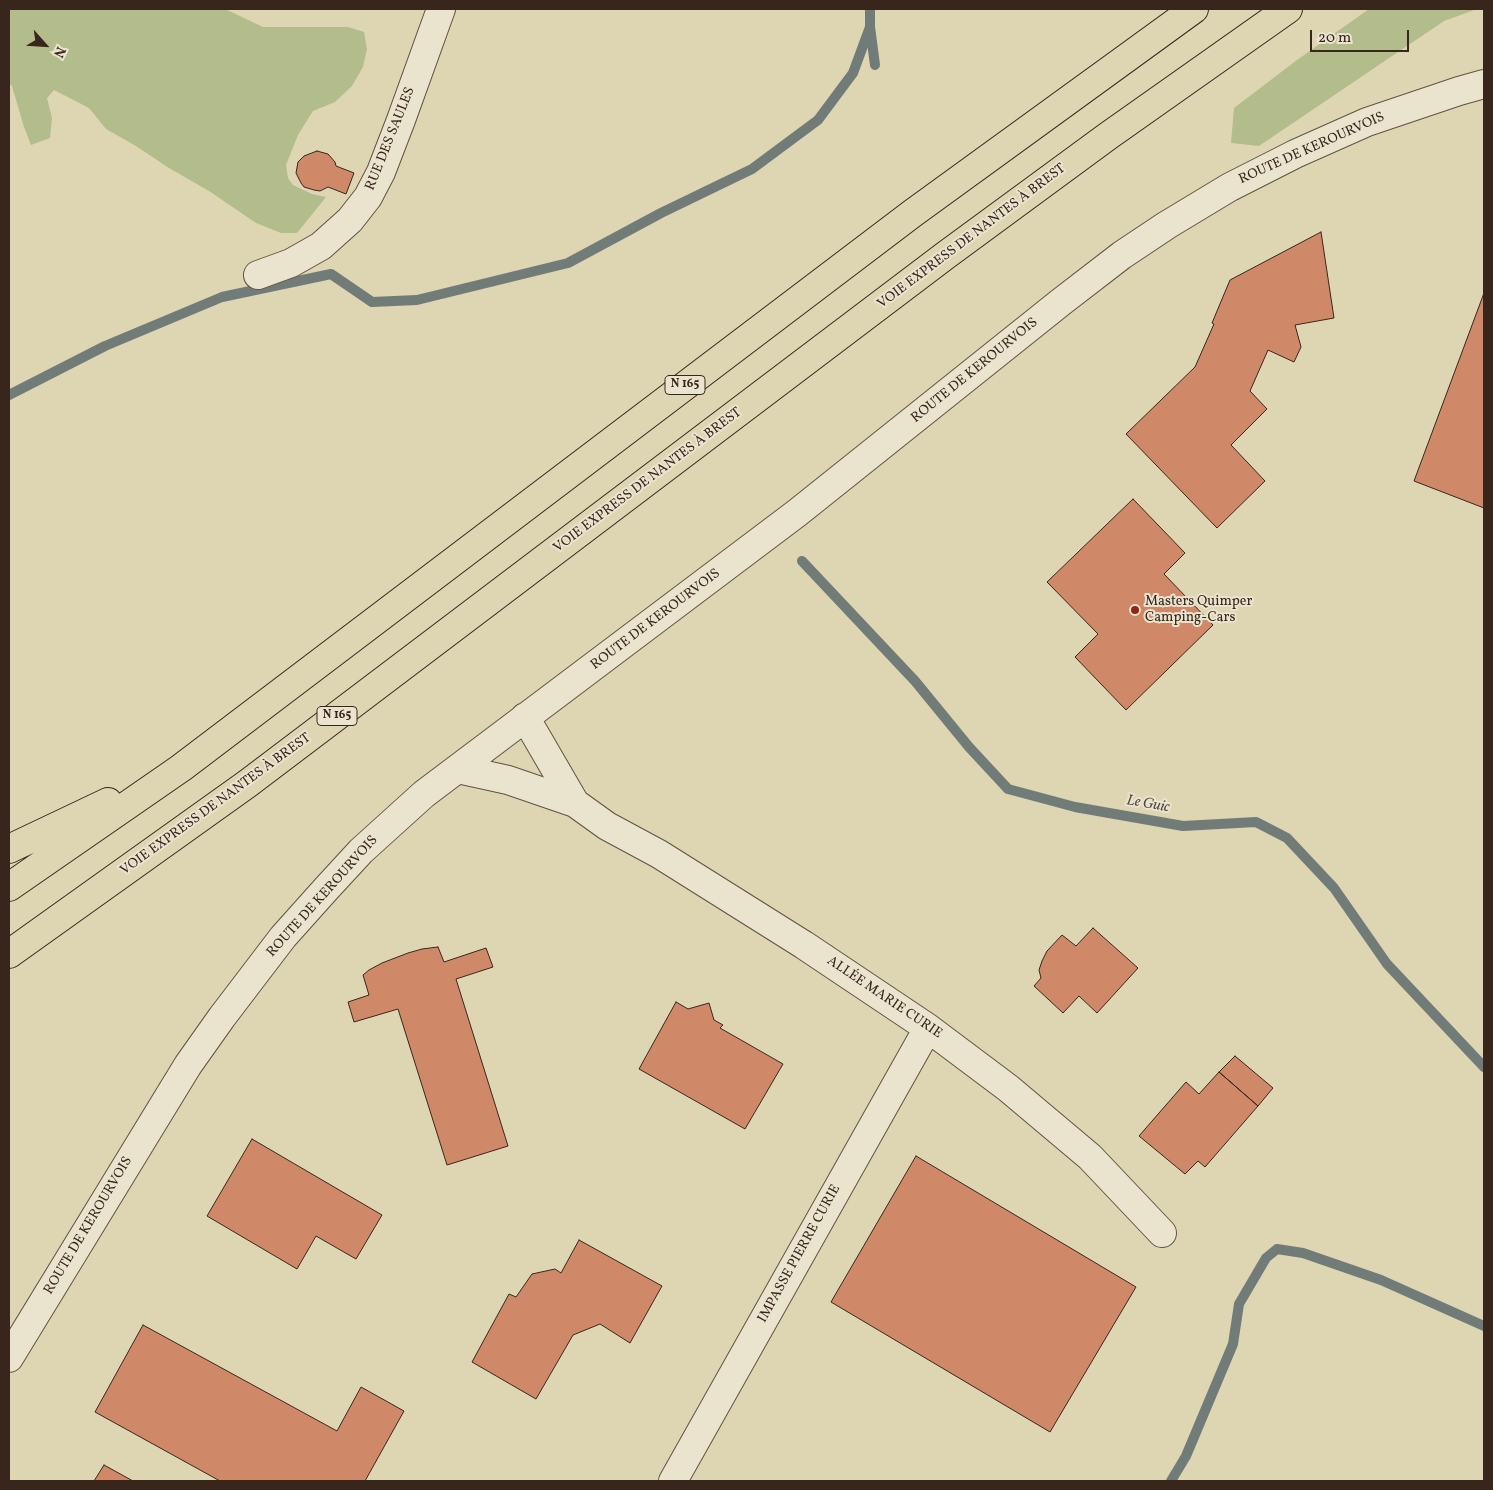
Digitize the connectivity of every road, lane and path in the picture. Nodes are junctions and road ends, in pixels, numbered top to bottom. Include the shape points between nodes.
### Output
1 (440, 9) edge
2 (1194, 9) edge
3 (1288, 9) edge
4 (1484, 84) edge
5 (258, 275) dead end
6 (525, 717) junction
7 (181, 768) junction
8 (458, 769) junction
9 (575, 803) junction
10 (9, 849) edge
11 (9, 887) edge
12 (9, 954) edge
13 (928, 1028) junction
14 (1162, 1233) dead end
15 (9, 1358) edge
16 (672, 1481) edge

1 - 5 street, RUE DES SAULES via 401,120 368,197 350,220 321,246 291,263
2 - 7 highway, N 165 via 912,214
3 - 12 highway, VOIE EXPRESS DE NANTES À BREST / N 165 via 946,255 247,784
4 - 6 street, ROUTE DE KEROURVOIS via 1367,122 1295,154 1230,187 1167,225 1061,302 797,514
6 - 8 street, ROUTE DE KEROURVOIS
6 - 9 street, ALLÉE MARIE CURIE
7 - 10 highway
7 - 11 highway, N 165
8 - 9 street, ALLÉE MARIE CURIE via 508,780
8 - 15 street, ROUTE DE KEROURVOIS via 424,794 361,851 283,937 248,982 188,1065
9 - 13 street, ALLÉE MARIE CURIE via 607,826 743,905
13 - 14 street, ALLÉE MARIE CURIE via 1008,1088 1090,1157
13 - 16 street, IMPASSE PIERRE CURIE

